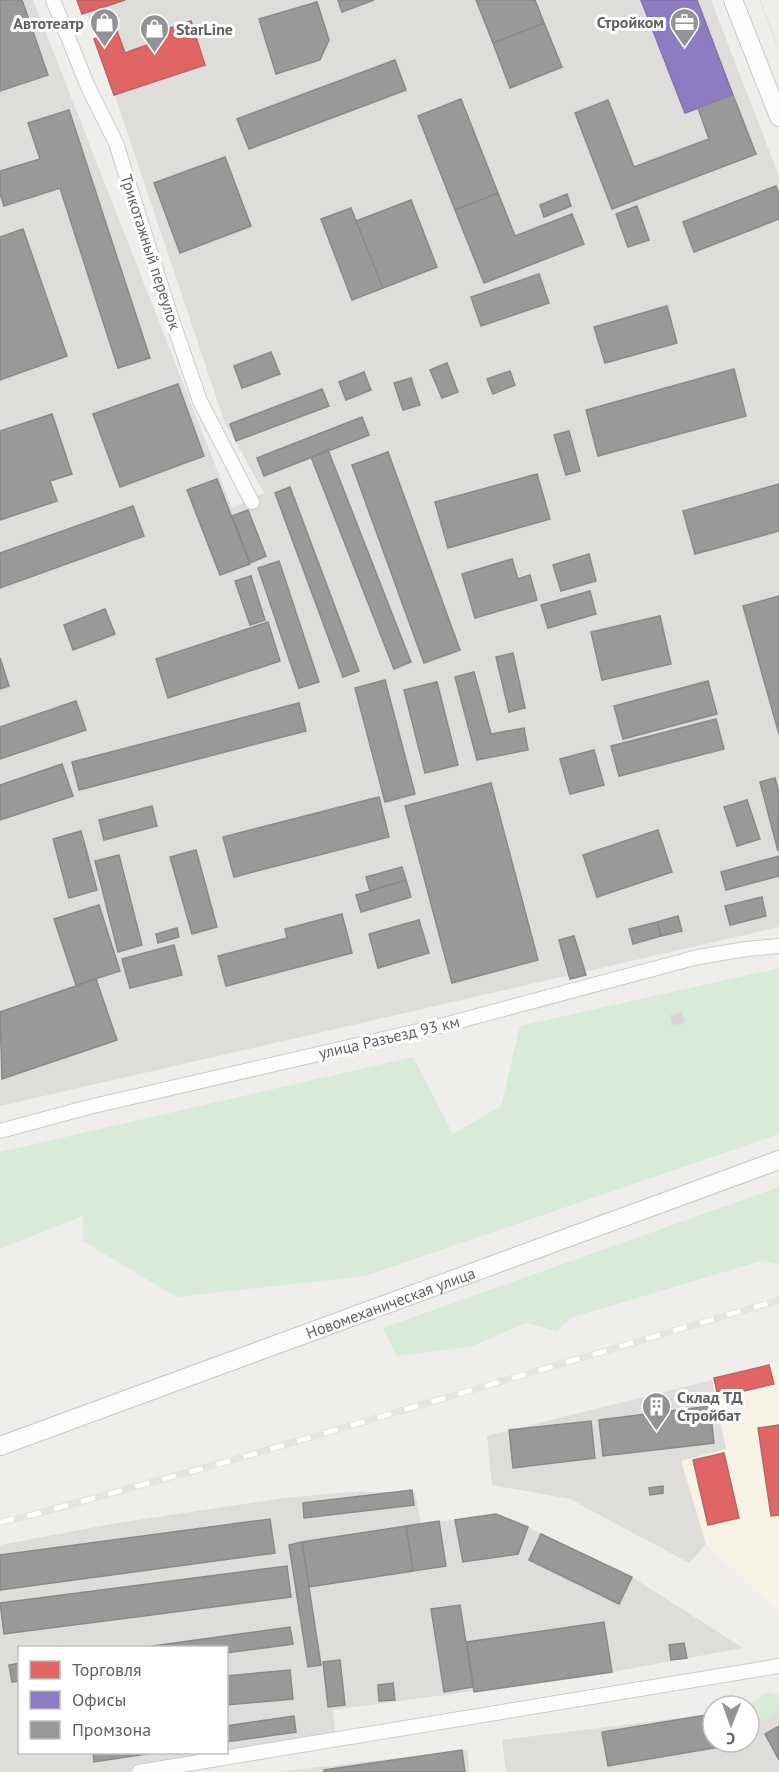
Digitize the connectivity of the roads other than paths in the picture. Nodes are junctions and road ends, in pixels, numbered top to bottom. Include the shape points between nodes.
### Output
1 (53, 0) edge
2 (733, 0) edge
3 (779, 117) edge
4 (252, 502) dead end
5 (779, 946) edge
6 (0, 1131) edge
7 (779, 1160) edge
8 (0, 1446) edge
9 (779, 1666) edge
10 (139, 1772) edge

1 - 4 street, Трикотажный переулок via 88,87 116,143 200,401
2 - 3 main road
5 - 6 street, улица Разъезд 93 км via 698,957 444,1025
7 - 8 main road, Новомеханическая улица
9 - 10 street

